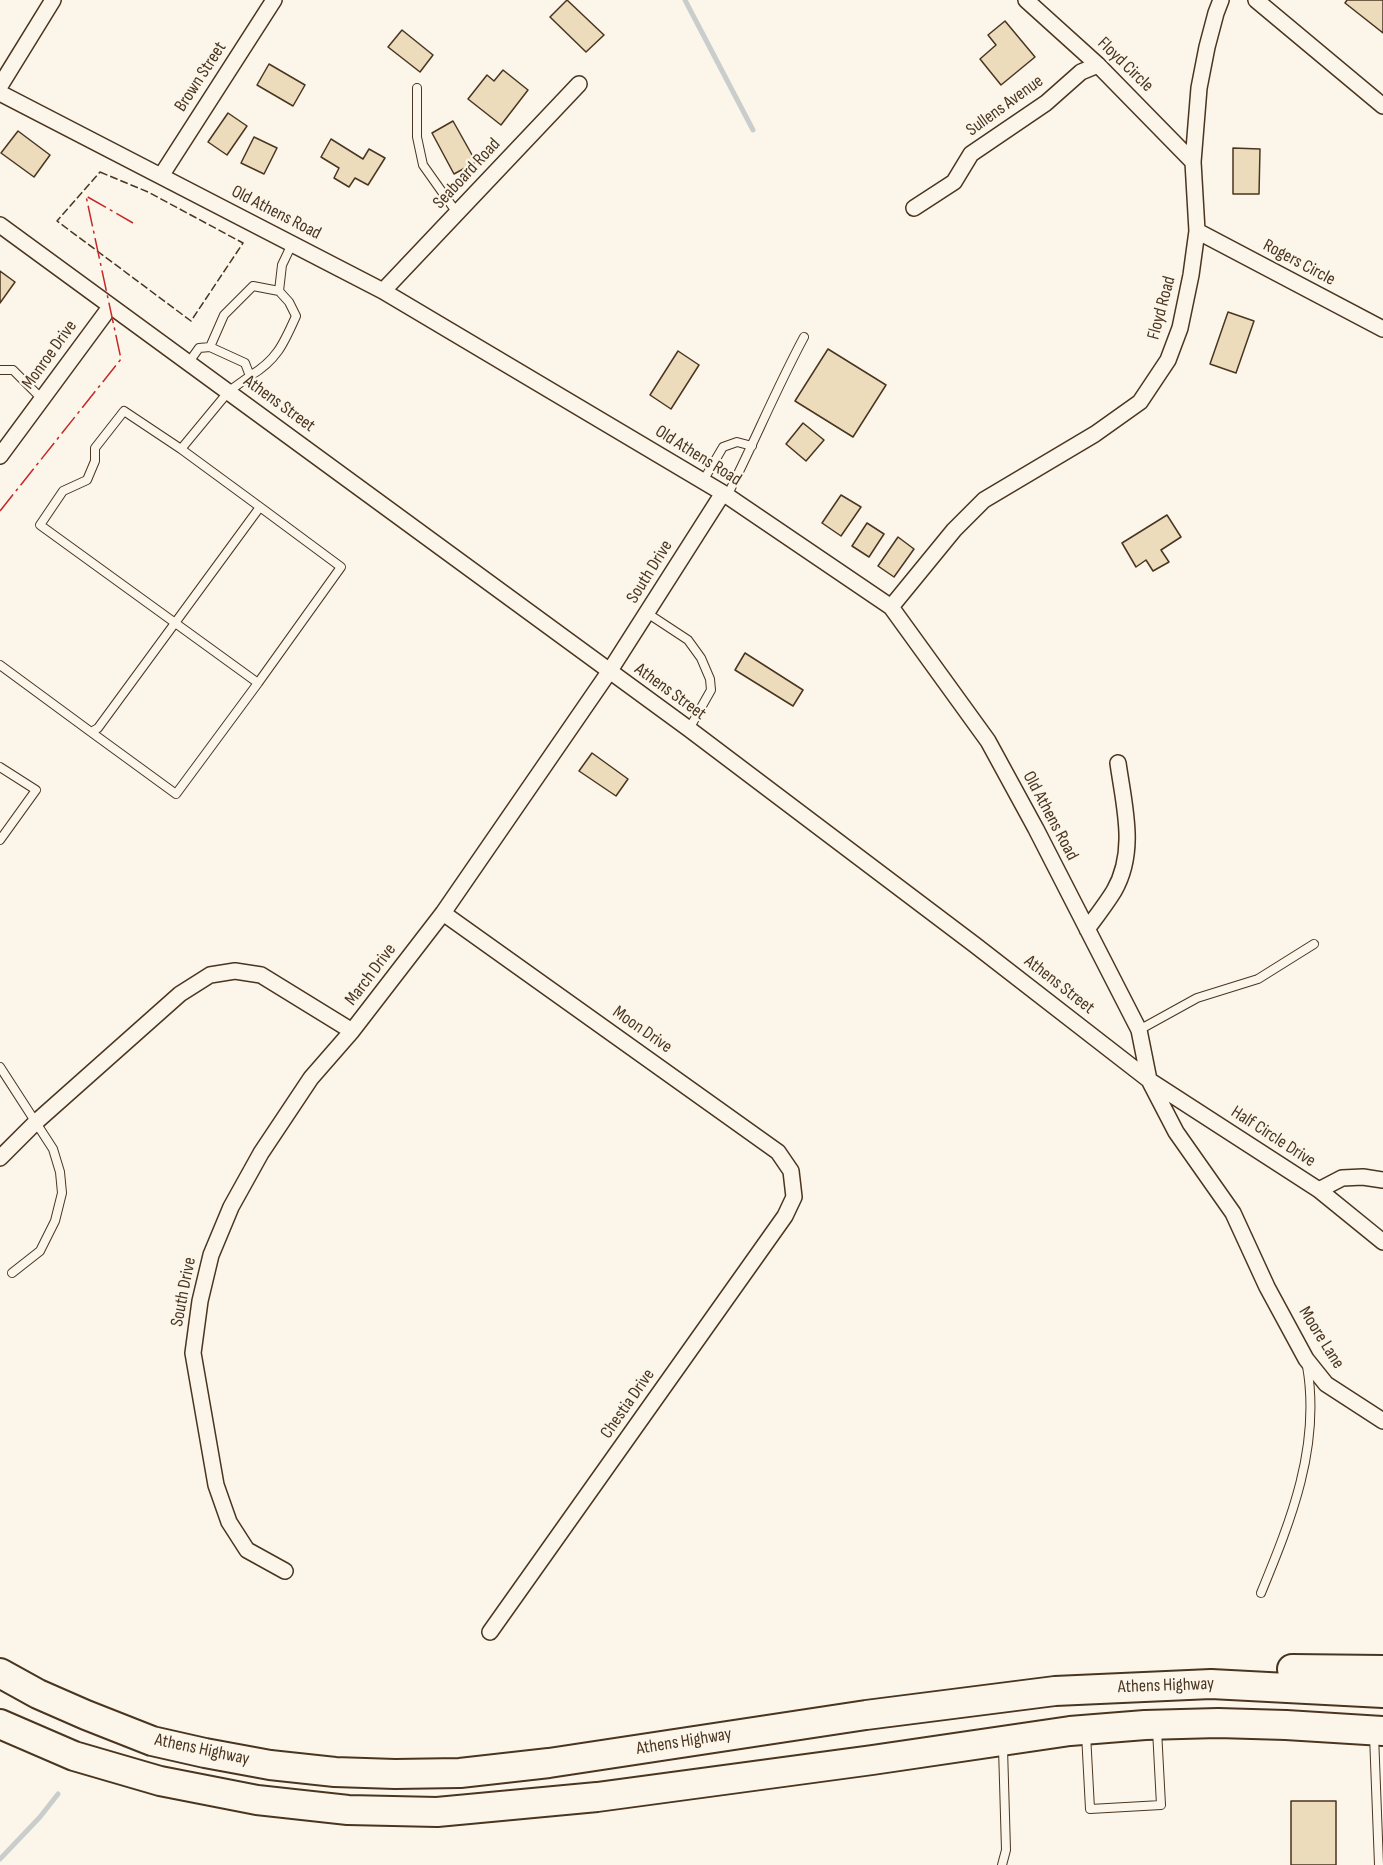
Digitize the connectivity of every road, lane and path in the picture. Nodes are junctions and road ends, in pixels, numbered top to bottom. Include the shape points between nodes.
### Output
1 (53, 0) edge
2 (274, 0) edge
3 (1026, 0) edge
4 (1221, 0) edge
5 (1256, 0) edge
6 (1098, 65) junction
7 (579, 84) dead end
8 (0, 86) edge
9 (417, 87) dead end
10 (0, 93) edge
11 (1383, 106) edge
12 (1193, 162) junction
13 (161, 176) junction
14 (914, 208) dead end
15 (457, 213) junction
16 (0, 225) edge
17 (1197, 231) junction
18 (292, 244) junction
19 (279, 291) junction
20 (383, 291) junction
21 (110, 306) junction
22 (1383, 329) edge
23 (804, 337) dead end
24 (210, 347) junction
25 (189, 362) junction
26 (0, 370) edge
27 (250, 376) junction
28 (229, 391) junction
29 (42, 399) junction
30 (752, 446) junction
31 (181, 449) junction
32 (0, 456) edge
33 (703, 481) junction
34 (725, 495) junction
35 (260, 507) junction
36 (891, 607) junction
37 (647, 613) junction
38 (176, 623) junction
39 (0, 665) edge
40 (609, 672) junction
41 (258, 683) junction
42 (688, 729) junction
43 (91, 732) junction
44 (1118, 763) dead end
45 (0, 766) edge
46 (0, 840) edge
47 (443, 913) junction
48 (1087, 929) junction
49 (1314, 944) dead end
50 (1139, 1030) junction
51 (352, 1031) junction
52 (0, 1067) edge
53 (1149, 1080) junction
54 (36, 1122) junction
55 (0, 1158) edge
56 (1383, 1180) edge
57 (1319, 1190) junction
58 (794, 1197) joint
59 (1383, 1242) edge
60 (1251, 1253) joint
61 (12, 1273) dead end
62 (1306, 1359) junction
63 (1383, 1421) edge
64 (285, 1570) dead end
65 (1261, 1593) dead end
66 (490, 1632) dead end
67 (1383, 1670) edge
68 (0, 1673) edge
69 (1137, 1686) junction
70 (1383, 1693) edge
71 (0, 1724) edge
72 (1156, 1725) junction
73 (1086, 1730) junction
74 (1378, 1731) edge
75 (1003, 1740) junction
76 (1002, 1865) edge
77 (1379, 1865) edge

1 - 8 street
2 - 13 street, Brown Street
3 - 6 street, Floyd Circle
4 - 12 street, Floyd Road via 1199,87
5 - 11 street
6 - 12 street, Floyd Circle
6 - 14 street, Sullens Avenue via 1081,72 1046,103 971,154 954,183
7 - 15 street, Seaboard Road
9 - 15 lane via 417,137 423,165
10 - 13 street, Old Athens Road
12 - 17 street, Floyd Road
13 - 18 street, Old Athens Road
15 - 20 street, Seaboard Road
16 - 21 street, Athens Street
17 - 22 street, Rogers Circle
17 - 36 street, Floyd Road via 1180,328 1168,360 1140,402 1095,434 984,500
18 - 19 lane via 282,265
18 - 20 street, Old Athens Road
19 - 24 lane via 253,286 224,315
19 - 27 lane via 296,316 281,349 265,367
20 - 33 street, Old Athens Road
21 - 25 street, Athens Street
21 - 29 street, Monroe Drive
23 - 30 lane via 778,384
24 - 25 lane via 199,348
24 - 27 lane via 245,363
25 - 28 street, Athens Street
26 - 29 lane via 13,370
27 - 28 lane
28 - 31 lane
28 - 40 street, Athens Street
29 - 32 street, Monroe Drive
30 - 33 lane via 737,442 723,447
30 - 34 lane
31 - 35 lane
31 - 38 lane via 124,411 95,448 95,461 87,480 63,491 40,525
33 - 34 street, Old Athens Road
34 - 36 street, Old Athens Road
34 - 37 street, South Drive
35 - 38 lane
35 - 41 lane via 341,567
36 - 48 street, Old Athens Road via 988,741
37 - 40 street, South Drive
37 - 42 lane via 688,640 711,679 711,690
38 - 41 lane
38 - 43 lane via 98,728
39 - 43 lane
40 - 42 street, Athens Street
40 - 47 street, March Drive
41 - 43 lane via 176,794
42 - 53 street, Athens Street
44 - 48 street via 1129,837 1126,859 1115,890
45 - 46 lane via 36,790
47 - 51 street, March Drive
47 - 58 street, Moon Drive via 778,1152 790,1172
48 - 50 street, Old Athens Road
49 - 50 lane via 1257,980 1197,998
50 - 53 street, Old Athens Road
51 - 54 street, March Drive via 261,975 235,971 210,975 180,994
51 - 64 street, South Drive via 311,1078 231,1207 212,1255 200,1301 193,1353 216,1485 229,1522 247,1550
52 - 54 lane
53 - 57 street, Half Circle Drive
53 - 60 street, Athens Street via 1176,1132 1233,1213
54 - 55 street, March Drive
54 - 61 lane via 53,1149 62,1193 55,1221 40,1251
56 - 57 street, Half Circle Drive via 1342,1178
57 - 59 street
58 - 66 street, Chestia Drive via 785,1216
60 - 62 street, Moore Lane
62 - 63 street, Moore Lane via 1326,1384
62 - 65 lane via 1311,1434 1298,1496
67 - 69 highway via 1206,1669
68 - 69 highway, Athens Highway via 38,1694 152,1741 270,1765 395,1774 460,1773 866,1715 1054,1691
69 - 70 highway, Athens Highway via 1211,1684
71 - 75 highway, Athens Highway via 74,1756 160,1781 257,1800 348,1810 437,1812 597,1797
72 - 73 highway, Athens Highway
72 - 73 lane via 1161,1805 1090,1809
72 - 74 highway, Athens Highway via 1218,1723
73 - 75 highway, Athens Highway
74 - 77 lane
75 - 76 lane via 1006,1850

